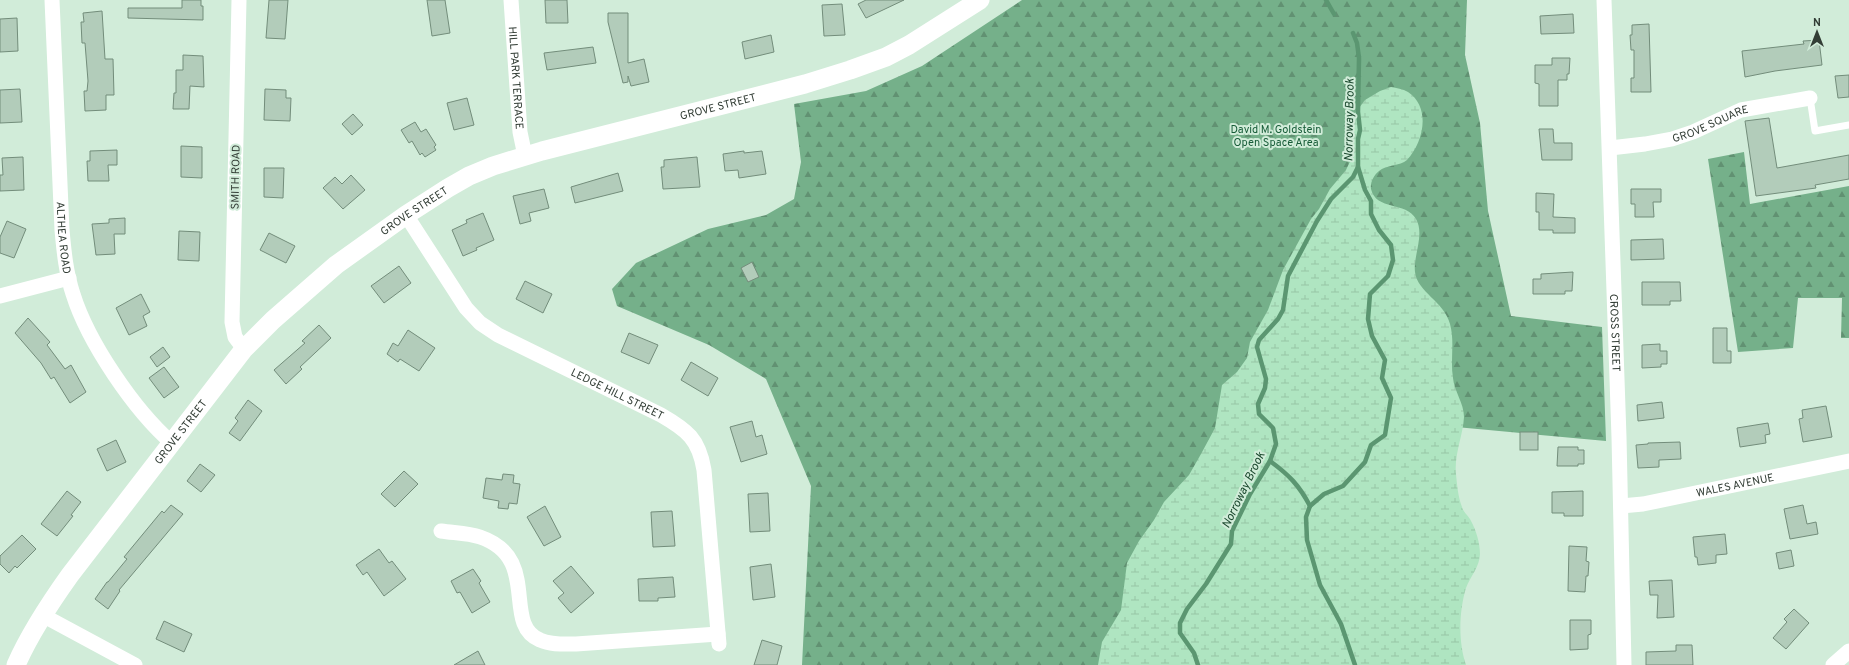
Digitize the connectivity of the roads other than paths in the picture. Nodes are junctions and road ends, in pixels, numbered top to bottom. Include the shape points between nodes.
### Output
1 (52, 0) edge
2 (239, 0) edge
3 (511, 0) edge
4 (980, 0) edge
5 (1604, 0) edge
6 (1810, 98) joint
7 (1849, 125) edge
8 (1610, 148) junction
9 (525, 156) junction
10 (406, 215) junction
11 (69, 278) junction
12 (0, 296) edge
13 (244, 349) junction
14 (172, 443) junction
15 (1849, 461) edge
16 (1621, 506) junction
17 (441, 531) dead end
18 (44, 616) junction
19 (1849, 651) edge
20 (16, 665) edge
21 (135, 665) edge
22 (1624, 665) edge
23 (1833, 665) edge

1 - 11 street, ALTHEA ROAD via 62,230
2 - 13 street, SMITH ROAD via 232,322 234,337
3 - 9 street, HILL PARK TERRACE via 520,132
4 - 9 street, GROVE STREET via 909,45 886,57 850,70 805,84
5 - 8 street, CROSS STREET
6 - 7 lane via 1815,131
6 - 8 street, GROVE SQUARE via 1741,110 1672,139
8 - 16 street, CROSS STREET
9 - 10 street, GROVE STREET via 458,182
10 - 13 street, GROVE STREET via 320,278
10 - 17 street, LEDGE HILL STREET via 459,299 485,326 498,335 661,415 680,426 695,440 704,470 718,639 576,644 539,640 533,636 524,622 515,569 508,555 496,544 479,536
11 - 12 street
11 - 14 street, ALTHEA ROAD via 76,305 97,346 144,414
13 - 14 street, GROVE STREET
14 - 18 street, GROVE STREET via 70,575
15 - 16 street, WALES AVENUE via 1642,504
16 - 22 street, CROSS STREET
18 - 20 street, GROVE STREET
18 - 21 street
19 - 23 street

